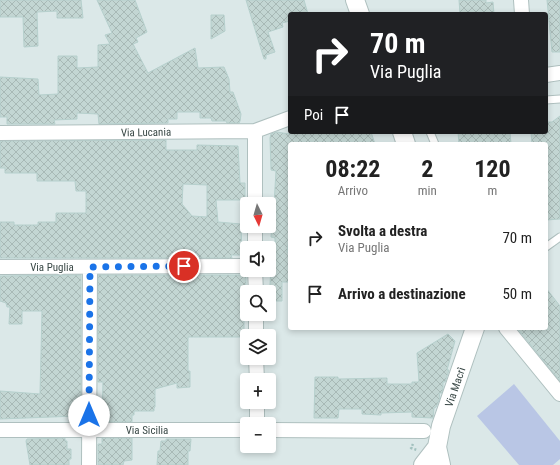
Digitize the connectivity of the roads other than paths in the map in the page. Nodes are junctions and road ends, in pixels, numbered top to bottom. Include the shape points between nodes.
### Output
1 (355, 0) edge
2 (521, 0) edge
3 (359, 12) edge
4 (522, 12) edge
5 (560, 73) edge
6 (548, 74) edge
7 (560, 99) edge
8 (548, 100) edge
9 (288, 119) edge
10 (255, 131) junction
11 (0, 133) edge
12 (255, 197) edge
13 (560, 237) edge
14 (548, 246) edge
15 (240, 266) edge
16 (0, 267) edge
17 (90, 267) junction
18 (474, 330) edge
19 (508, 330) edge
20 (560, 394) edge
21 (0, 430) edge
22 (88, 430) junction
23 (240, 430) edge
24 (276, 430) edge
25 (424, 431) dead end
26 (437, 447) junction
27 (89, 465) edge
28 (423, 465) edge
29 (441, 465) edge

1 - 3 street
2 - 4 street
5 - 6 street
7 - 8 lane
9 - 10 street, Via Lucania
10 - 11 street, Via Lucania
10 - 12 street
13 - 14 lane
15 - 17 street, Via Puglia
16 - 17 street, Via Puglia
17 - 22 street
18 - 26 street, Via Macrì via 441,426
19 - 20 street
21 - 22 street, Via Sicilia
22 - 23 street, Via Sicilia
22 - 27 street
24 - 25 street
26 - 28 street, Via Macrì
26 - 29 street, Via Macrì

